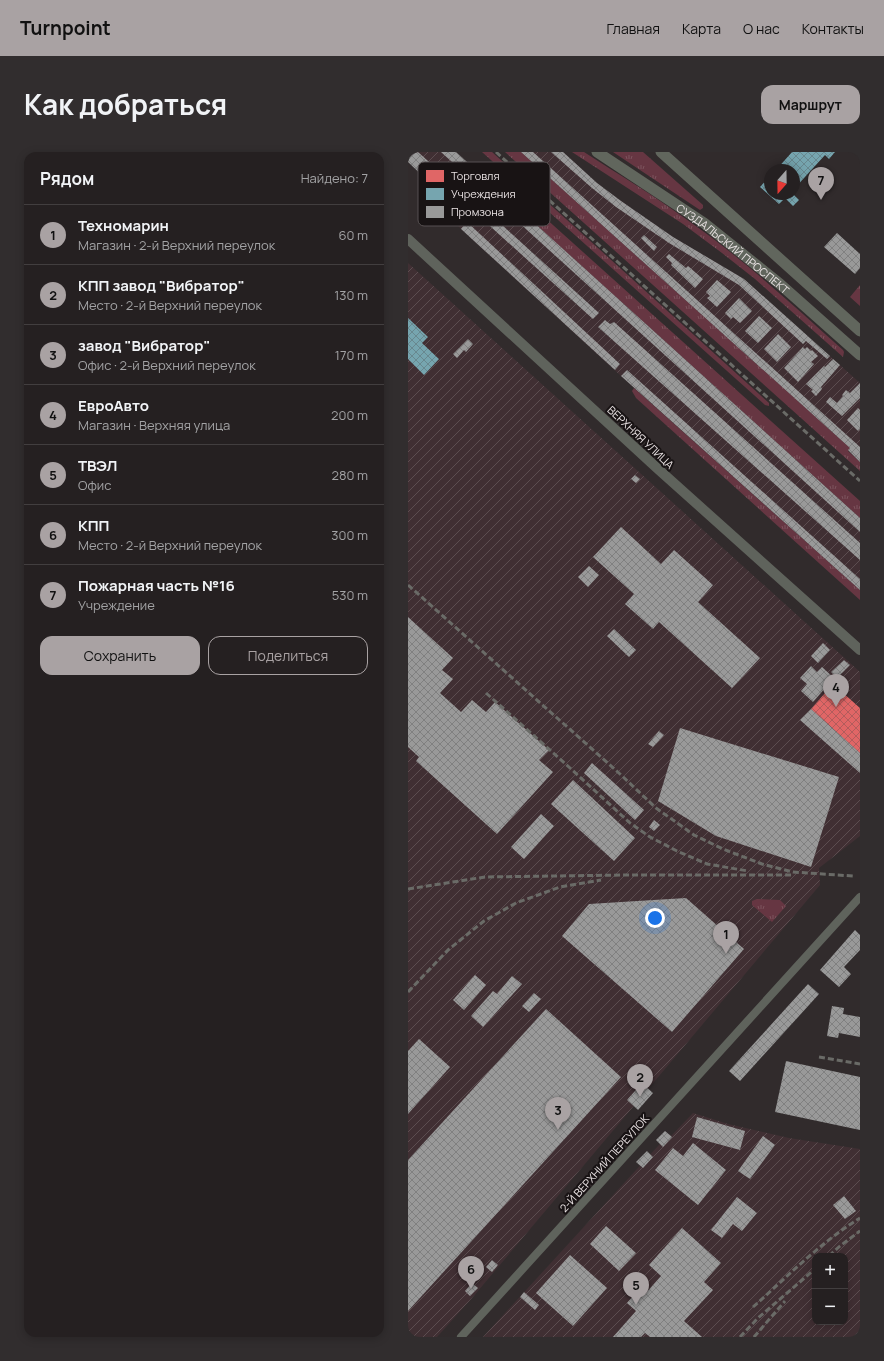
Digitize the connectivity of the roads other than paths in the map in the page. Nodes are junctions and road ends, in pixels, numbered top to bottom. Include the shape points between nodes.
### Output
1 (597, 152) edge
2 (661, 152) edge
3 (408, 239) edge
4 (860, 331) edge
5 (860, 355) edge
6 (860, 650) edge
7 (860, 897) edge
8 (461, 1337) edge

1 - 5 main road, СУЗДАЛЬСКИЙ ПРОСПЕКТ via 704,223 780,284
2 - 4 main road, СУЗДАЛЬСКИЙ ПРОСПЕКТ
3 - 6 street, ВЕРХНЯЯ УЛИЦА
7 - 8 street, 2-Й ВЕРХНИЙ ПЕРЕУЛОК

